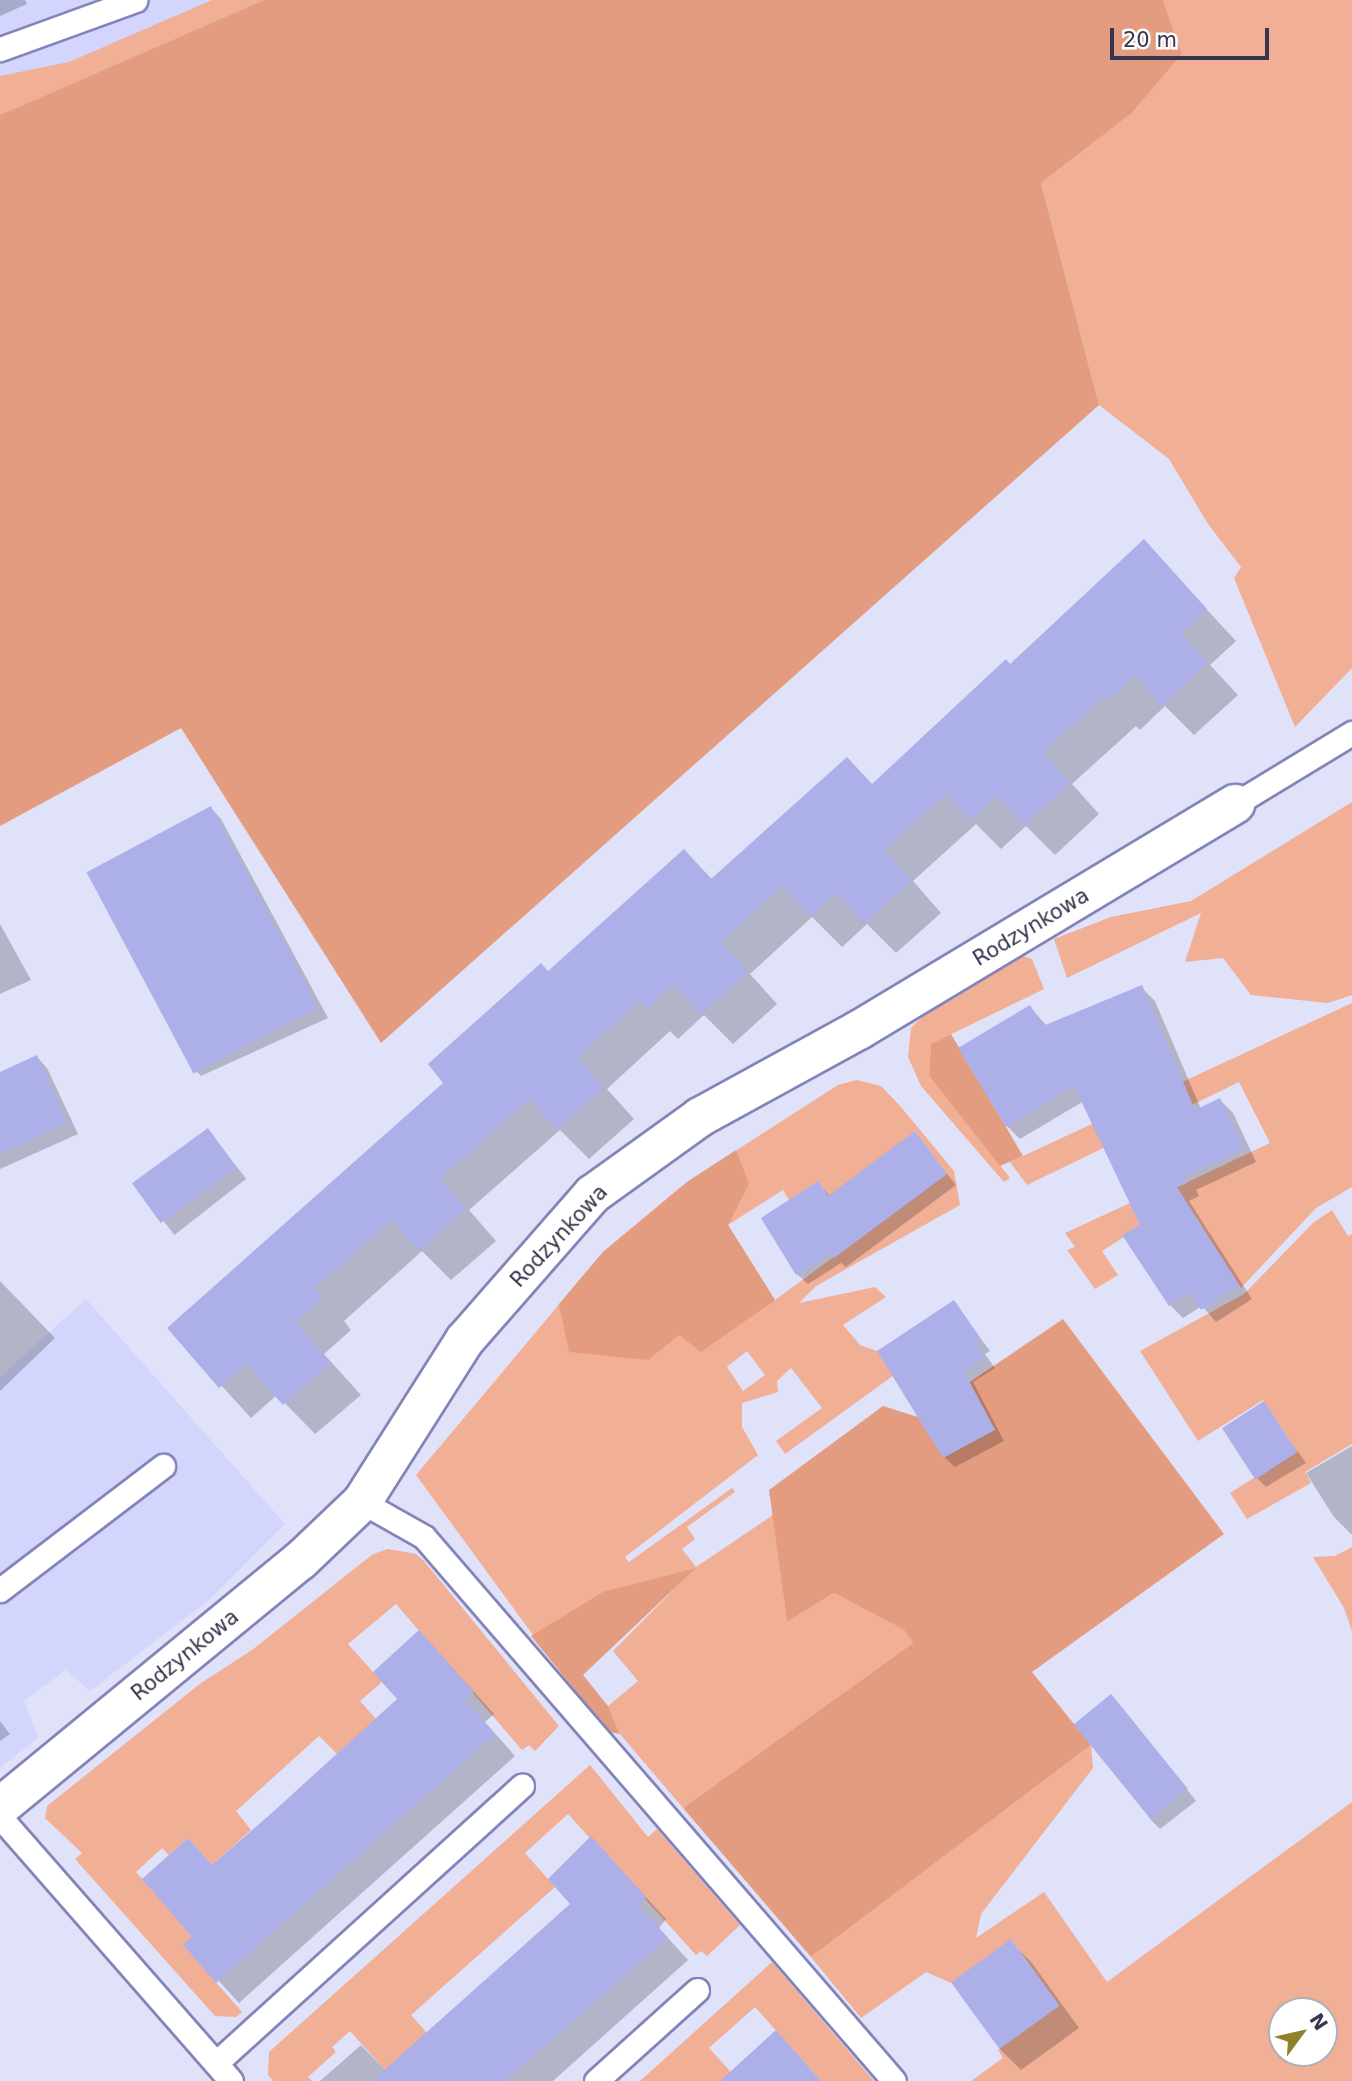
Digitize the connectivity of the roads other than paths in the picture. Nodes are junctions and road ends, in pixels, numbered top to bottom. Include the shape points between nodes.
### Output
1 (135, 0) edge
2 (0, 49) edge
3 (1352, 733) edge
4 (1235, 804) joint
5 (163, 1466) dead end
6 (362, 1502) junction
7 (0, 1590) edge
8 (522, 1786) dead end
9 (0, 1807) edge
10 (0, 1818) edge
11 (697, 1990) dead end
12 (216, 2063) junction
13 (231, 2081) edge
14 (596, 2081) edge
15 (894, 2081) edge

1 - 2 lane
3 - 4 lane
4 - 6 street, Rodzynkowa via 859,1030 700,1117 593,1194 465,1340
5 - 7 lane
6 - 9 street, Rodzynkowa via 300,1561
6 - 15 lane via 424,1537
8 - 12 lane
10 - 12 lane
11 - 14 lane
12 - 13 lane

